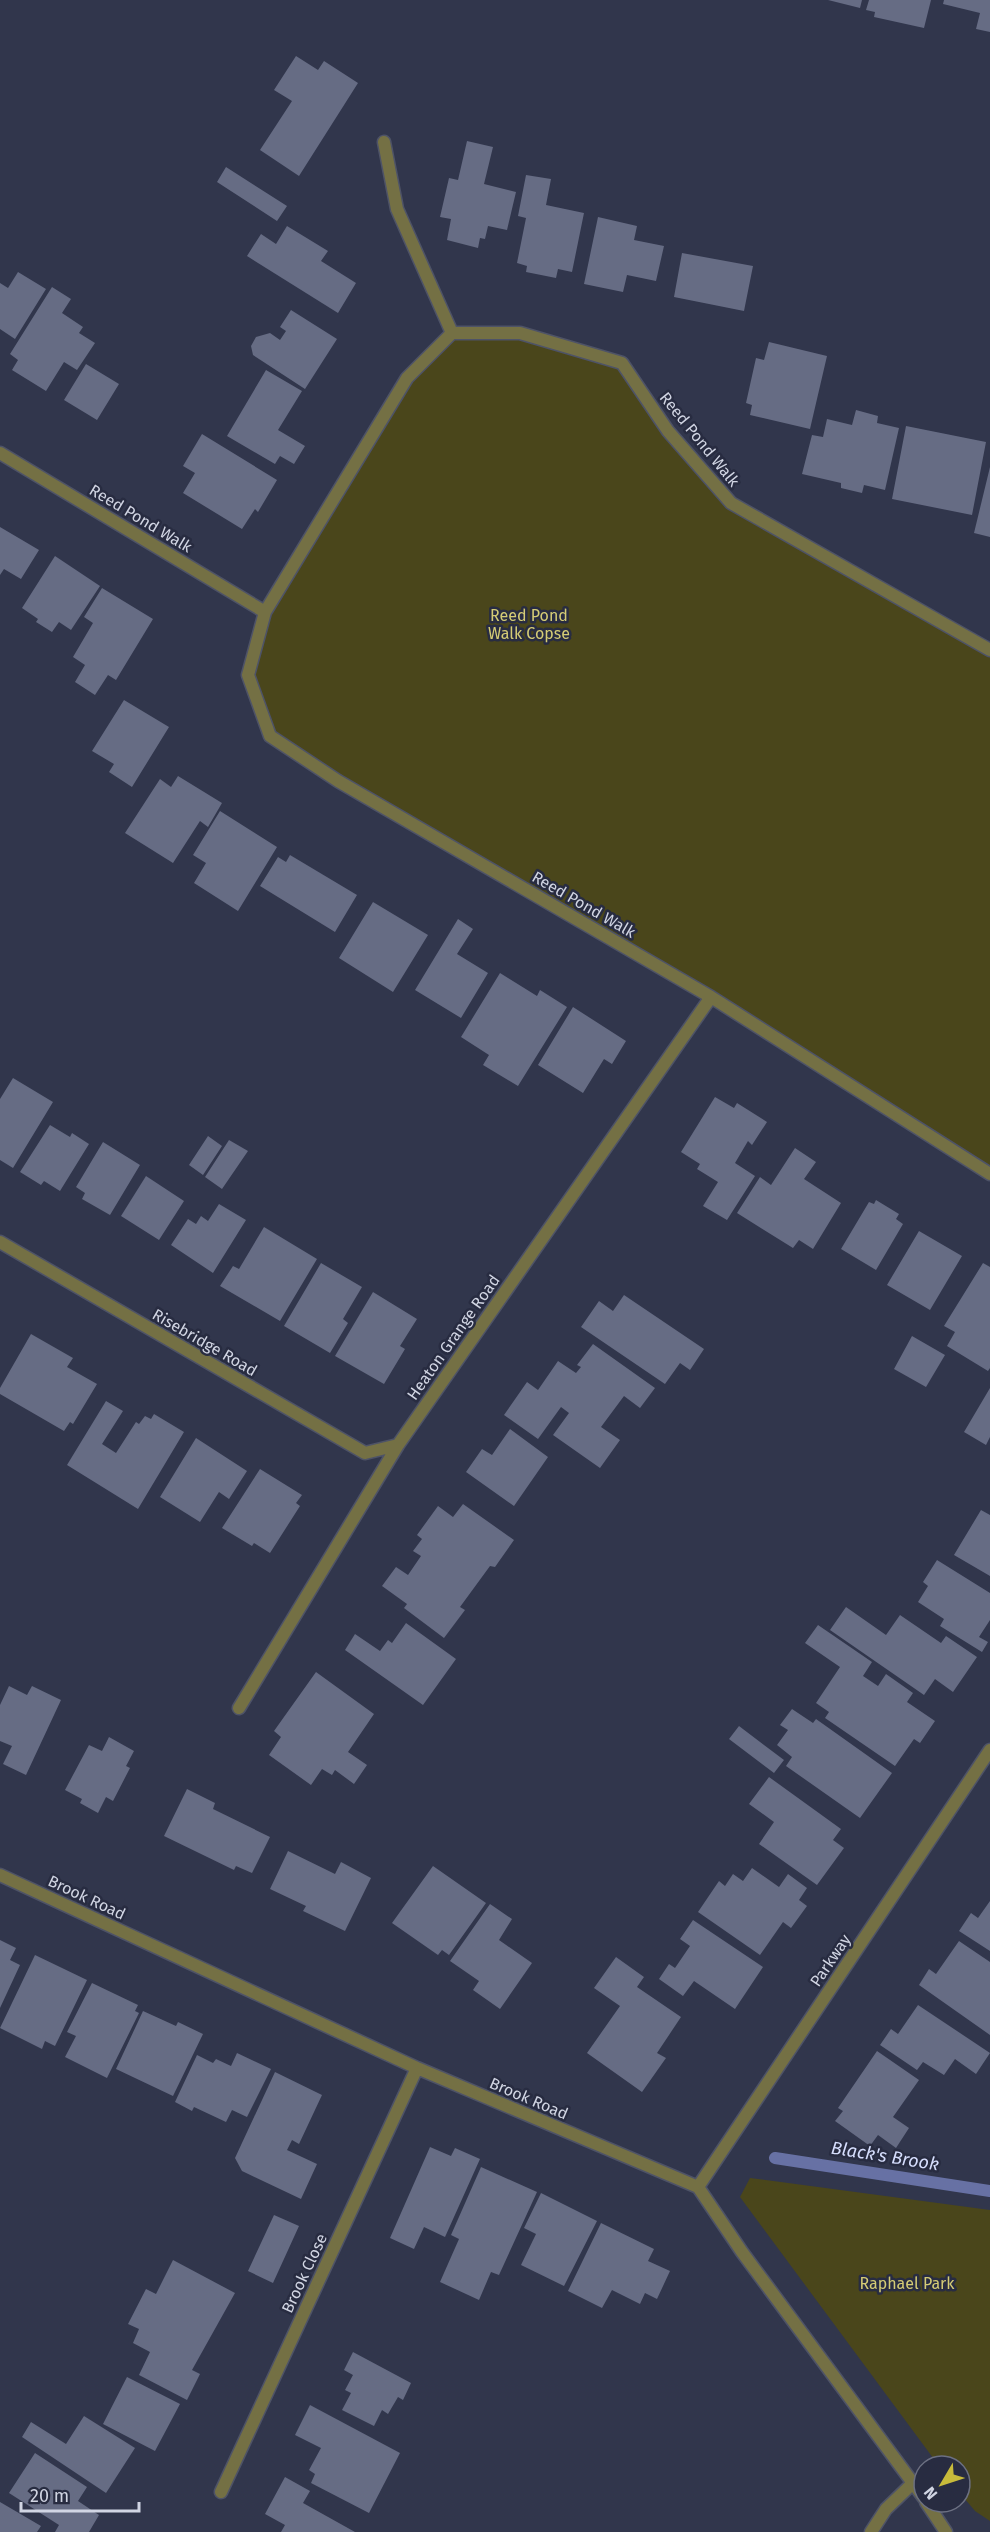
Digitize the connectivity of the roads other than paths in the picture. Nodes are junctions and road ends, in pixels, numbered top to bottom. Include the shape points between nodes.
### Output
1 (384, 142) dead end
2 (452, 333) junction
3 (0, 453) edge
4 (265, 612) junction
5 (990, 650) edge
6 (711, 997) junction
7 (990, 1174) edge
8 (0, 1242) edge
9 (398, 1445) junction
10 (239, 1708) dead end
11 (990, 1750) edge
12 (0, 1875) edge
13 (417, 2068) junction
14 (698, 2187) junction
15 (912, 2482) edge
16 (912, 2484) edge
17 (221, 2492) dead end
18 (934, 2514) edge
19 (871, 2532) edge
20 (946, 2532) edge

1 - 2 street via 397,209
2 - 4 street, Reed Pond Walk via 407,378
2 - 5 street, Reed Pond Walk via 520,333 622,363 668,431 731,503
3 - 4 street, Reed Pond Walk
4 - 6 street, Reed Pond Walk via 248,675 270,736 338,781
6 - 7 street, Reed Pond Walk
6 - 9 street, Heaton Grange Road
8 - 9 street, Risebridge Road via 365,1453
9 - 10 street, Heaton Grange Road
11 - 14 street, Parkway
12 - 13 street, Brook Road
13 - 14 street, Brook Road
13 - 17 street, Brook Close
14 - 15 street
16 - 19 street via 886,2509
18 - 20 street

